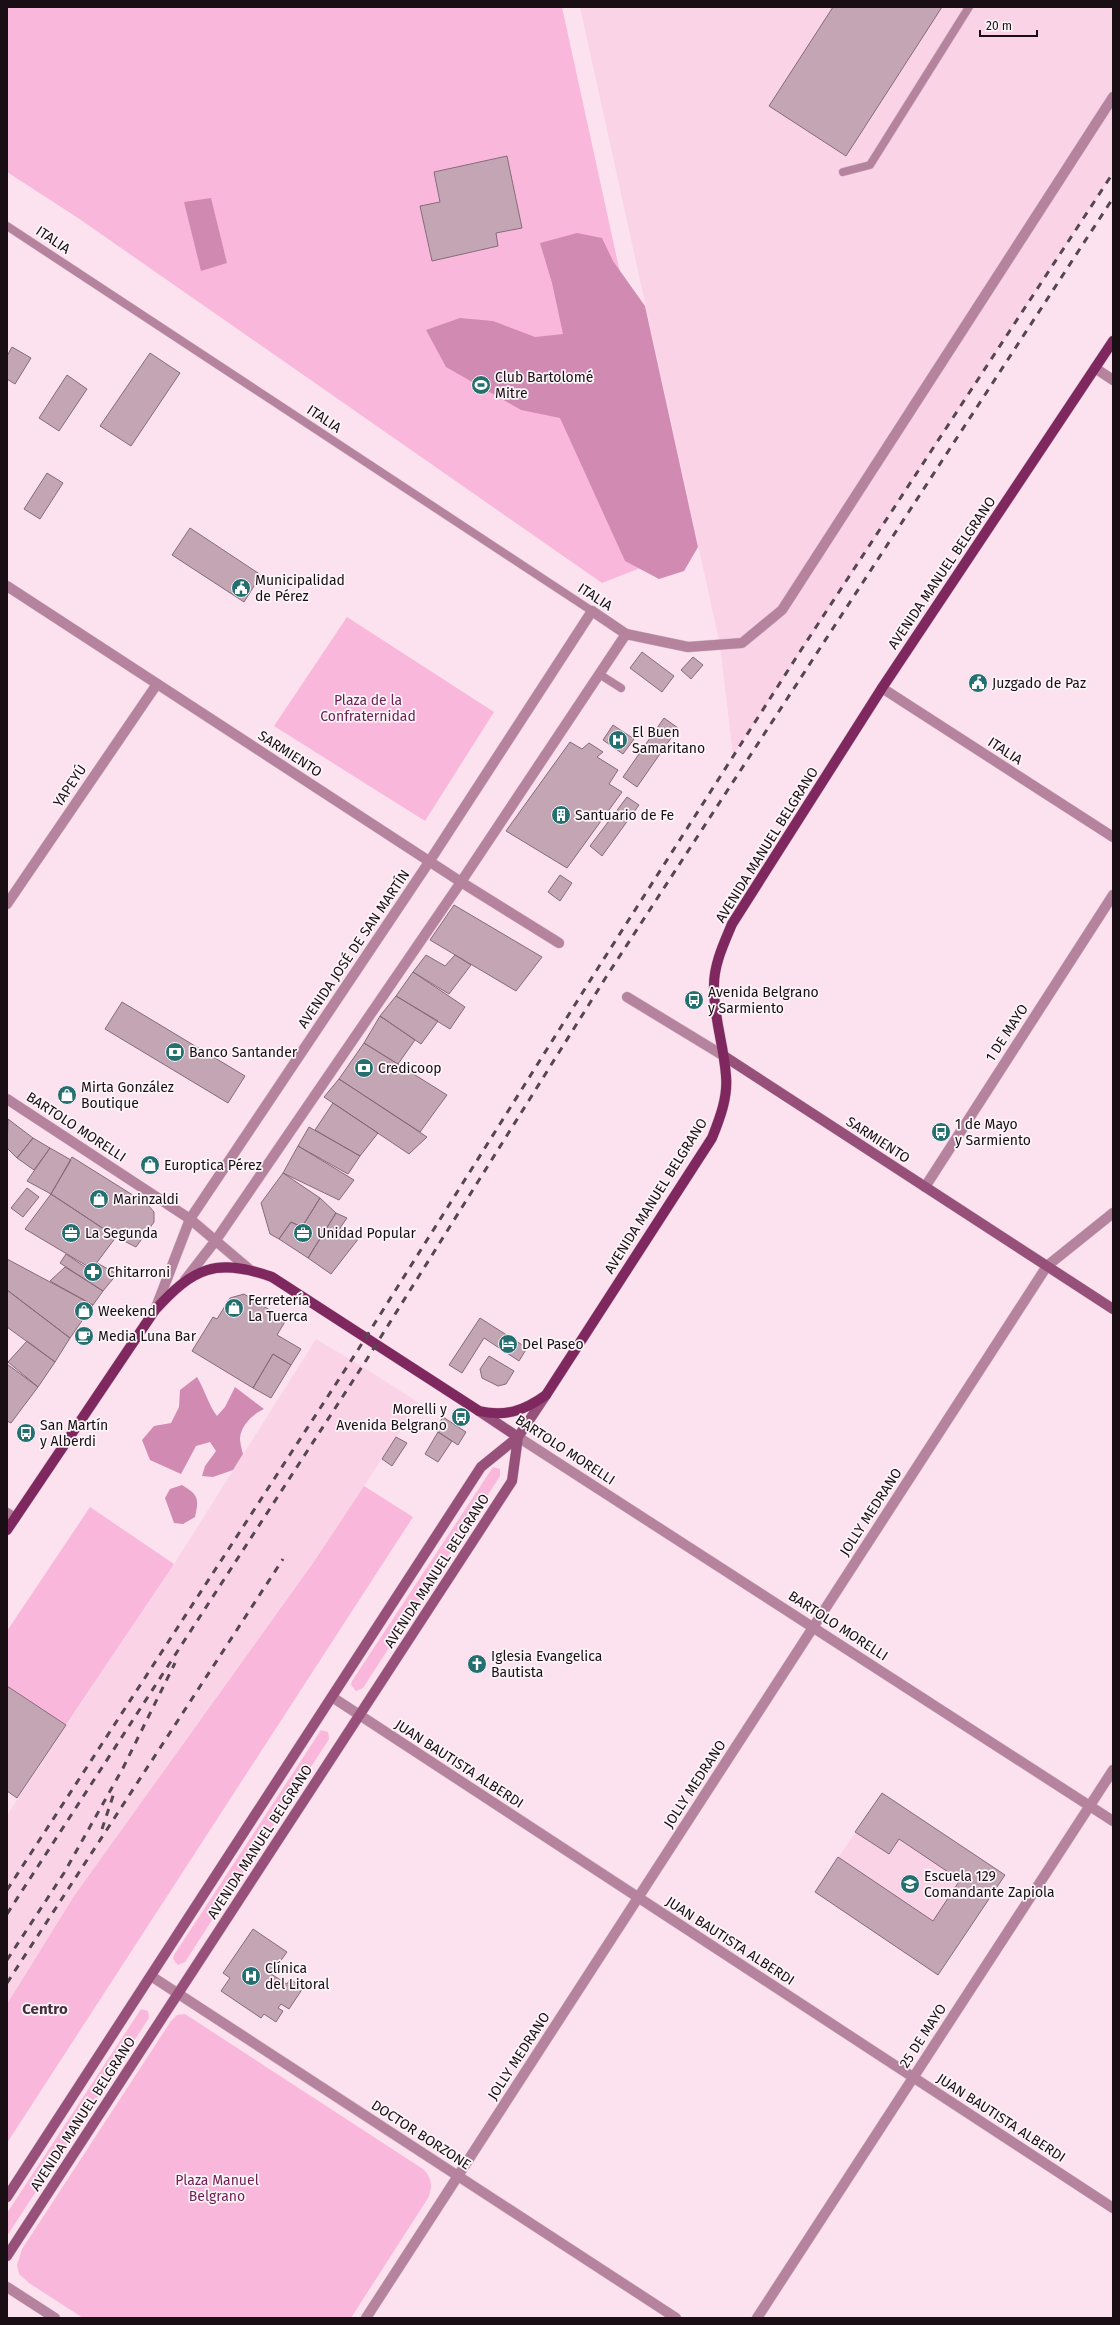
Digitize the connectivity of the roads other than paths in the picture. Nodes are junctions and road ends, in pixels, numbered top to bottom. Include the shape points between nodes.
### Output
1 (969, 7) edge
2 (1113, 97) edge
3 (843, 172) dead end
4 (7, 226) edge
5 (1113, 341) edge
6 (1095, 368) junction
7 (1113, 380) edge
8 (7, 586) edge
9 (592, 611) junction
10 (626, 634) junction
11 (599, 674) junction
12 (157, 684) junction
13 (621, 688) dead end
14 (882, 688) junction
15 (1113, 837) edge
16 (429, 862) junction
17 (461, 882) junction
18 (1113, 896) edge
19 (7, 904) edge
20 (559, 943) dead end
21 (627, 997) dead end
22 (724, 1056) junction
23 (7, 1099) edge
24 (925, 1186) junction
25 (1113, 1213) edge
26 (190, 1219) junction
27 (216, 1240) junction
28 (1047, 1266) junction
29 (249, 1269) junction
30 (185, 1280) junction
31 (1113, 1309) edge
32 (155, 1310) junction
33 (546, 1395) junction
34 (479, 1411) junction
35 (518, 1437) junction
36 (11, 1515) edge
37 (7, 1530) edge
38 (813, 1627) junction
39 (332, 1697) junction
40 (360, 1716) junction
41 (1113, 1770) edge
42 (1090, 1806) junction
43 (1113, 1821) edge
44 (638, 1897) junction
45 (151, 1976) junction
46 (178, 1994) junction
47 (913, 2077) junction
48 (458, 2176) junction
49 (7, 2197) edge
50 (1113, 2208) edge
51 (7, 2256) edge
52 (7, 2287) edge
53 (55, 2318) edge
54 (366, 2318) edge
55 (676, 2318) edge
56 (756, 2318) edge

1 - 3 lane via 870,165
2 - 10 street via 782,610 742,643 688,647
4 - 9 lane, ITALIA
5 - 6 main road, AVENIDA MANUEL BELGRANO
6 - 7 street
6 - 14 main road, AVENIDA MANUEL BELGRANO
8 - 12 street, SARMIENTO
9 - 10 street, ITALIA
9 - 16 street, AVENIDA JOSÉ DE SAN MARTÍN
10 - 11 street, AVENIDA JOSÉ DE SAN MARTÍN
11 - 13 lane
11 - 17 street, AVENIDA JOSÉ DE SAN MARTÍN
12 - 16 street, SARMIENTO
12 - 19 street, YAPEYÚ
14 - 15 street, ITALIA
14 - 22 main road, AVENIDA MANUEL BELGRANO via 732,924 720,953 714,983 714,1007
16 - 17 street, SARMIENTO
16 - 26 street, AVENIDA JOSÉ DE SAN MARTÍN
17 - 20 street, SARMIENTO
17 - 27 street, AVENIDA JOSÉ DE SAN MARTÍN
18 - 24 street, 1 DE MAYO
21 - 22 street, SARMIENTO
22 - 24 main road, SARMIENTO
22 - 33 main road, AVENIDA MANUEL BELGRANO via 725,1095 721,1116 712,1138
23 - 26 street, BARTOLO MORELLI
24 - 28 main road, SARMIENTO
25 - 28 street, JOLLY MEDRANO
26 - 27 street, BARTOLO MORELLI
26 - 32 street, AVENIDA JOSÉ DE SAN MARTÍN
27 - 29 street, BARTOLO MORELLI
27 - 30 street, AVENIDA JOSÉ DE SAN MARTÍN
28 - 31 main road, SARMIENTO
28 - 38 street, JOLLY MEDRANO
29 - 30 main road via 227,1267 207,1270
29 - 34 main road, BARTOLO MORELLI via 272,1277
30 - 32 main road, AVENIDA JOSÉ DE SAN MARTÍN
32 - 36 main road, AVENIDA JOSÉ DE SAN MARTÍN
33 - 34 main road, AVENIDA MANUEL BELGRANO via 527,1407 507,1414
33 - 35 main road, AVENIDA MANUEL BELGRANO
34 - 35 main road, BARTOLO MORELLI
35 - 38 street, BARTOLO MORELLI
35 - 39 main road, AVENIDA MANUEL BELGRANO via 481,1467
35 - 40 main road, AVENIDA MANUEL BELGRANO via 512,1481
36 - 37 main road, AVENIDA JOSÉ DE SAN MARTÍN
38 - 42 street, BARTOLO MORELLI
38 - 44 street, JOLLY MEDRANO
39 - 40 street, JUAN BAUTISTA ALBERDI
39 - 45 main road, AVENIDA MANUEL BELGRANO
40 - 44 street, JUAN BAUTISTA ALBERDI
40 - 46 main road, AVENIDA MANUEL BELGRANO
41 - 42 street, 25 DE MAYO
42 - 43 street, BARTOLO MORELLI
42 - 47 street, 25 DE MAYO
44 - 47 street, JUAN BAUTISTA ALBERDI
44 - 48 street, JOLLY MEDRANO
45 - 46 street, DOCTOR BORZONE
45 - 49 main road, AVENIDA MANUEL BELGRANO
46 - 48 street, DOCTOR BORZONE
46 - 51 main road, AVENIDA MANUEL BELGRANO
47 - 50 street, JUAN BAUTISTA ALBERDI
47 - 56 street, 25 DE MAYO
48 - 54 street, JOLLY MEDRANO
48 - 55 street, DOCTOR BORZONE
52 - 53 street

